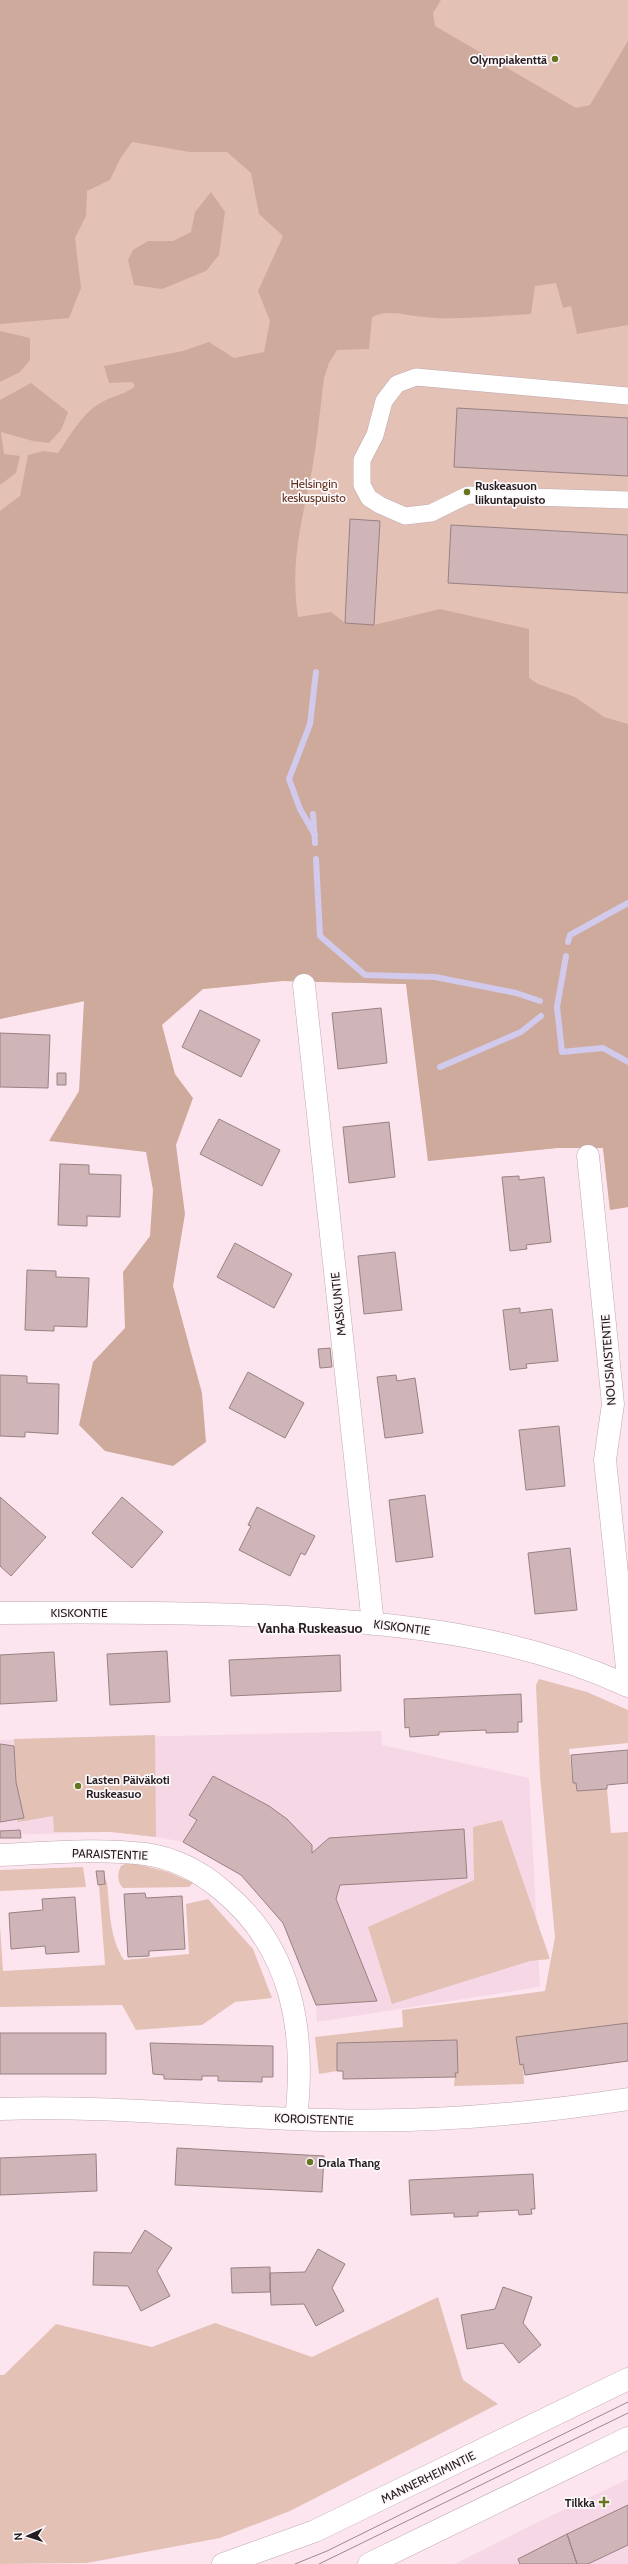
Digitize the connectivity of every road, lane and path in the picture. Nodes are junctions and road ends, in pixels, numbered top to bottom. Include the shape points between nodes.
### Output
1 (628, 396) edge
2 (628, 500) edge
3 (304, 985) dead end
4 (588, 1156) dead end
5 (0, 1613) edge
6 (373, 1624) junction
7 (626, 1685) edge
8 (0, 1855) edge
9 (628, 2099) edge
10 (0, 2109) edge
11 (296, 2118) junction
12 (628, 2379) edge
13 (628, 2438) edge
14 (223, 2564) edge
15 (369, 2564) edge

1 - 2 street via 416,378 397,384 384,401 375,435 362,460 362,485 369,498 405,516 431,513 468,495
3 - 6 street, MASKUNTIE
4 - 7 street, NOUSIAISTENTIE via 613,1404 605,1460 627,1668
5 - 6 street, KISKONTIE via 184,1612
6 - 7 street, KISKONTIE via 506,1643
8 - 11 street, PARAISTENTIE via 66,1852 145,1854 171,1860 196,1871 244,1908 266,1937 278,1960 296,2016 300,2079
9 - 11 street, KOROISTENTIE via 506,2114 388,2119
10 - 11 street, KOROISTENTIE via 84,2109
12 - 14 street, MANNERHEIMINTIE via 315,2531
13 - 15 street

